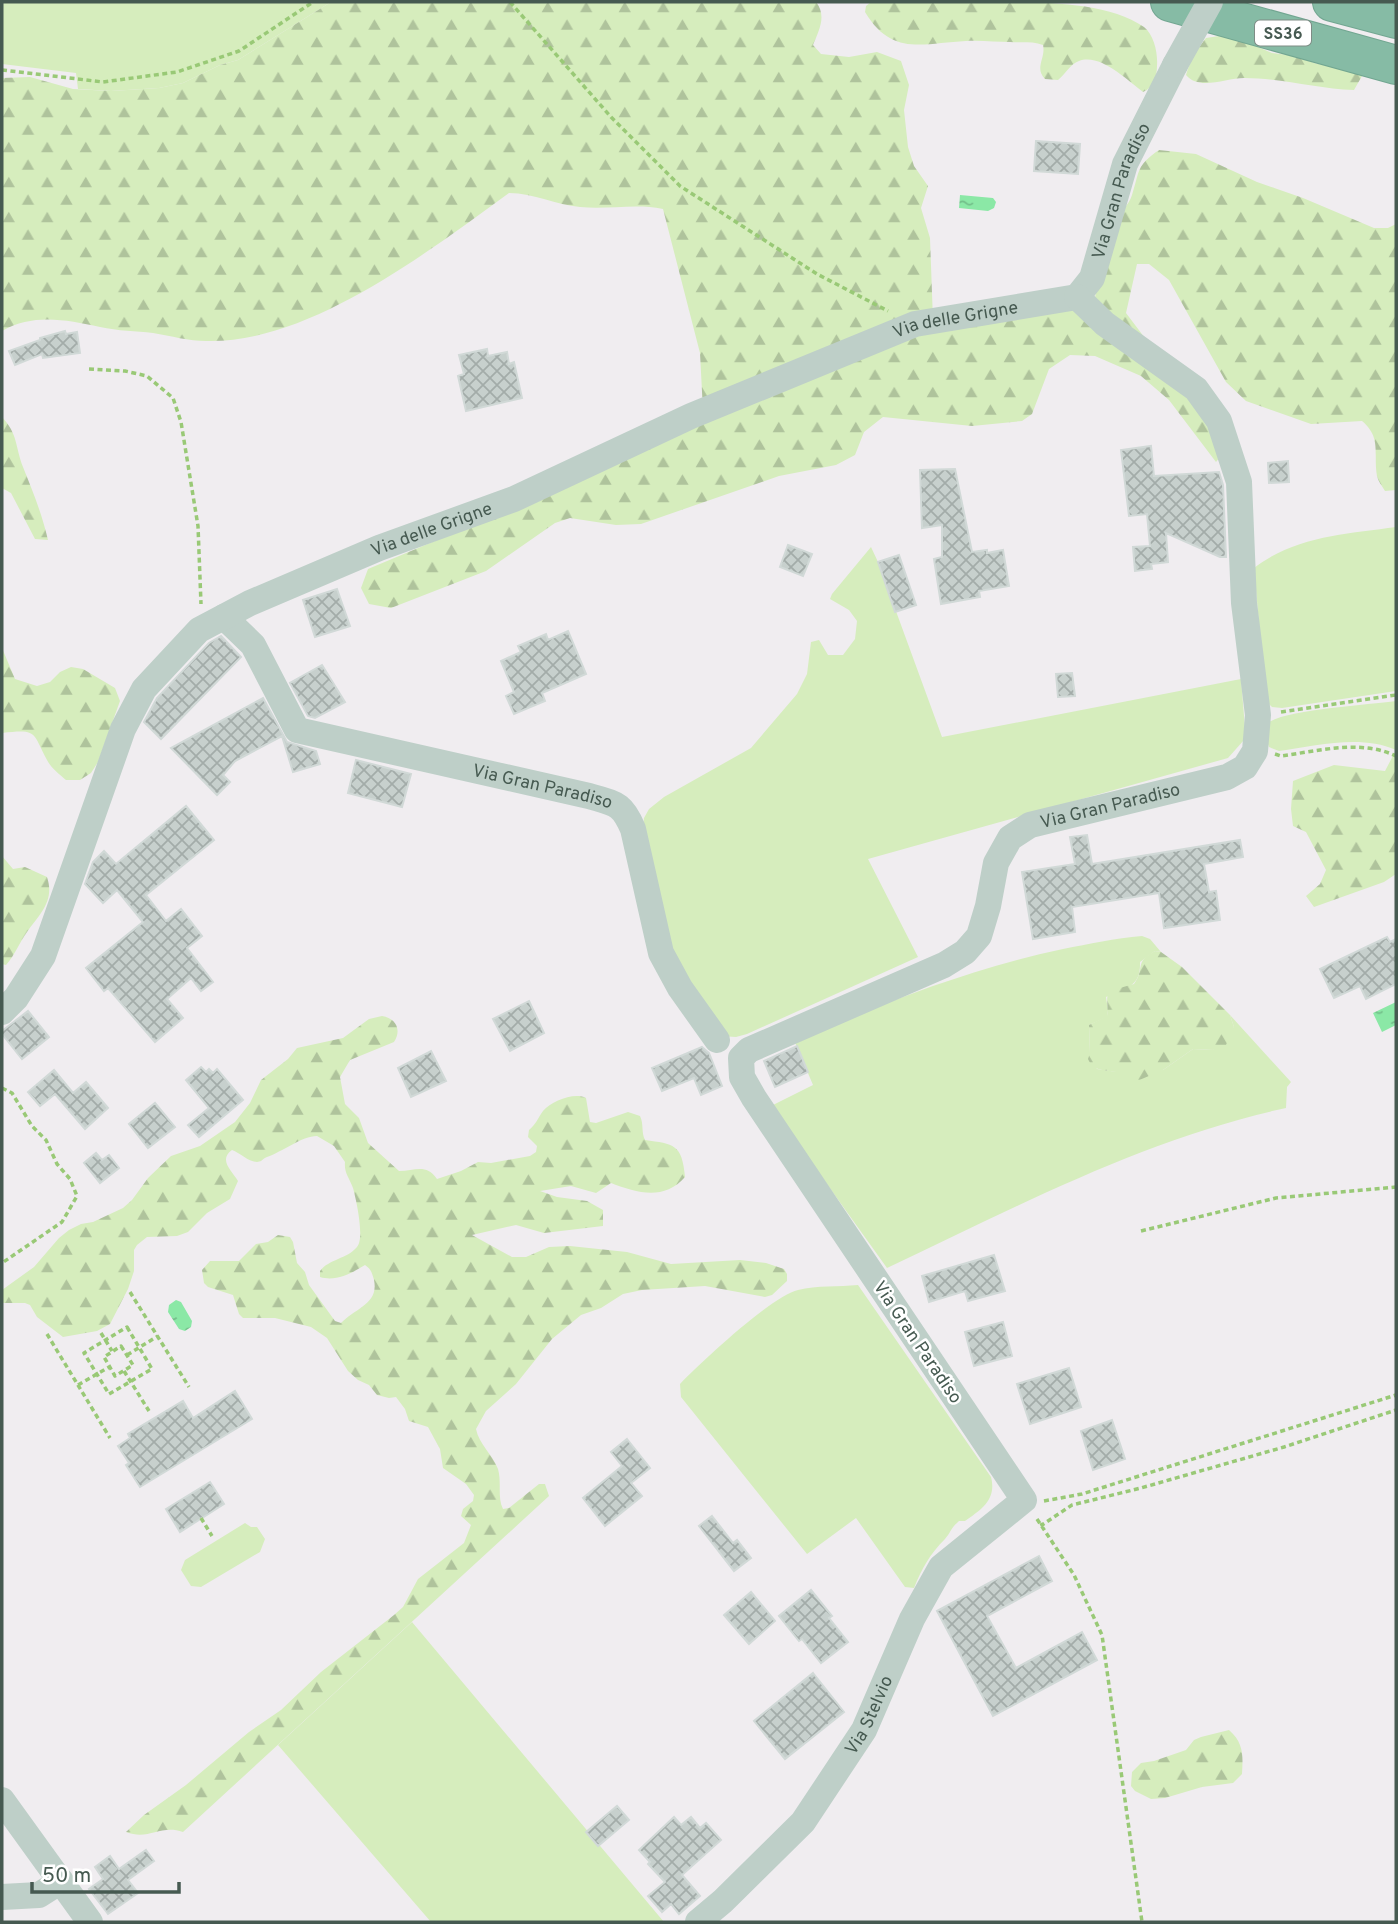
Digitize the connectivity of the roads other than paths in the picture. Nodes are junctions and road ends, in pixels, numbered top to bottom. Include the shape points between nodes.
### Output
1 (1170, 2) edge
2 (1210, 2) edge
3 (1332, 2) edge
4 (1396, 19) edge
5 (1396, 65) edge
6 (1077, 298) junction
7 (215, 621) junction
8 (2, 1012) edge
9 (717, 1040) dead end
10 (1024, 1500) joint
11 (2, 1800) edge
12 (61, 1881) junction
13 (2, 1897) edge
14 (90, 1922) edge
15 (698, 1922) edge

1 - 5 highway, SS36
2 - 6 street, Via Gran Paradiso, bridge via 1125,164 1092,278
3 - 4 highway
6 - 7 street, Via delle Grigne via 915,324 691,416 514,499 379,548
6 - 10 street, Via Gran Paradiso via 1105,324 1196,389 1219,421 1239,482 1244,603 1258,715 1255,751 1245,766 1227,777 1031,825 1010,838 996,863 979,936 965,952 749,1050 741,1058 742,1077 754,1098
7 - 8 street, Via delle Grigne via 199,630 144,689 122,729 43,956
7 - 9 street, Via Gran Paradiso via 253,645 297,730 589,796 625,811 661,953
10 - 15 street, Via Stelvio via 941,1567 912,1619 864,1730 803,1822
11 - 12 street
12 - 13 street via 39,1895
12 - 14 street

